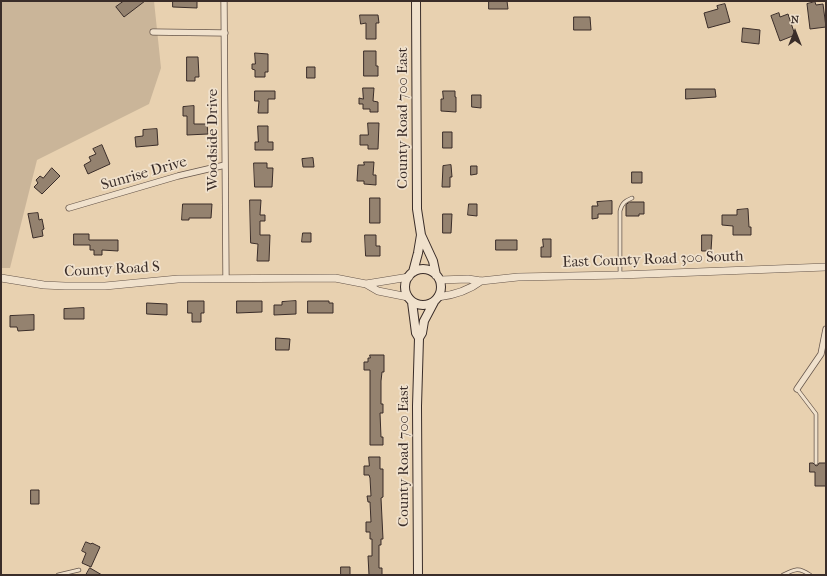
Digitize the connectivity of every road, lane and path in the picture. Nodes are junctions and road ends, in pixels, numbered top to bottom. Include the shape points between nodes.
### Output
1 (224, 1) edge
2 (416, 1) edge
3 (153, 32) dead end
4 (225, 33) junction
5 (225, 165) junction
6 (632, 198) dead end
7 (69, 208) dead end
8 (421, 235) junction
9 (826, 267) edge
10 (411, 275) junction
11 (620, 276) junction
12 (438, 277) junction
13 (1, 278) edge
14 (226, 278) junction
15 (482, 281) junction
16 (366, 284) junction
17 (410, 300) junction
18 (436, 300) junction
19 (826, 329) edge
20 (419, 338) junction
21 (797, 389) joint
22 (816, 463) dead end
23 (79, 570) dead end
24 (58, 575) edge
25 (418, 575) edge
26 (783, 575) edge
27 (810, 575) edge

1 - 4 street, Woodside Drive
2 - 8 main road, County Road 700 East via 417,209
3 - 4 street
4 - 5 street, Woodside Drive
5 - 7 street, Sunrise Drive
5 - 14 street, Woodside Drive
6 - 11 lane via 621,205 620,211
8 - 10 main road, County Road 700 East
8 - 12 main road, County Road 700 East
9 - 11 street, East County Road 300 South
10 - 12 main road via 425,269
10 - 16 street
10 - 17 main road via 405,287
11 - 15 street, East County Road 300 South via 518,277
12 - 15 street, East County Road 300 South
12 - 18 main road via 441,292
13 - 14 street, County Road S via 65,286
14 - 16 street via 335,278
15 - 18 street, East County Road 300 South via 471,289
16 - 17 street via 378,291
17 - 18 main road via 423,305
17 - 20 main road, County Road 700 East
18 - 20 main road, County Road 700 East
19 - 21 street via 821,354
20 - 25 main road, County Road 700 East
21 - 22 lane via 816,414
23 - 24 lane
26 - 27 lane via 803,570

